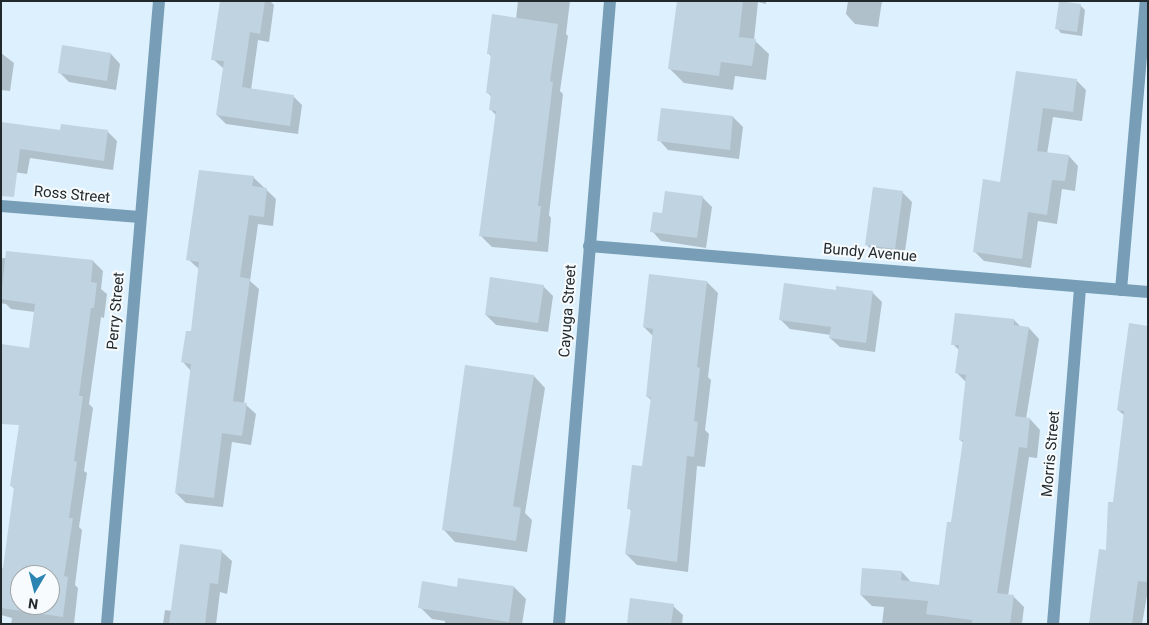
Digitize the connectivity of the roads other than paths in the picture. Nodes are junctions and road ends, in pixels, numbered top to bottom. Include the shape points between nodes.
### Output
1 (160, 1) edge
2 (610, 1) edge
3 (1146, 1) edge
4 (1, 206) edge
5 (140, 217) junction
6 (589, 246) junction
7 (1080, 287) junction
8 (1121, 290) junction
9 (1148, 292) edge
10 (107, 624) edge
11 (559, 624) edge
12 (1053, 624) edge

1 - 5 street, Perry Street
2 - 6 street, Cayuga Street
3 - 8 street
4 - 5 street, Ross Street
5 - 10 street, Perry Street
6 - 7 street, Bundy Avenue
6 - 11 street, Cayuga Street
7 - 8 street, Bundy Avenue
7 - 12 street, Morris Street
8 - 9 street, Bundy Avenue

